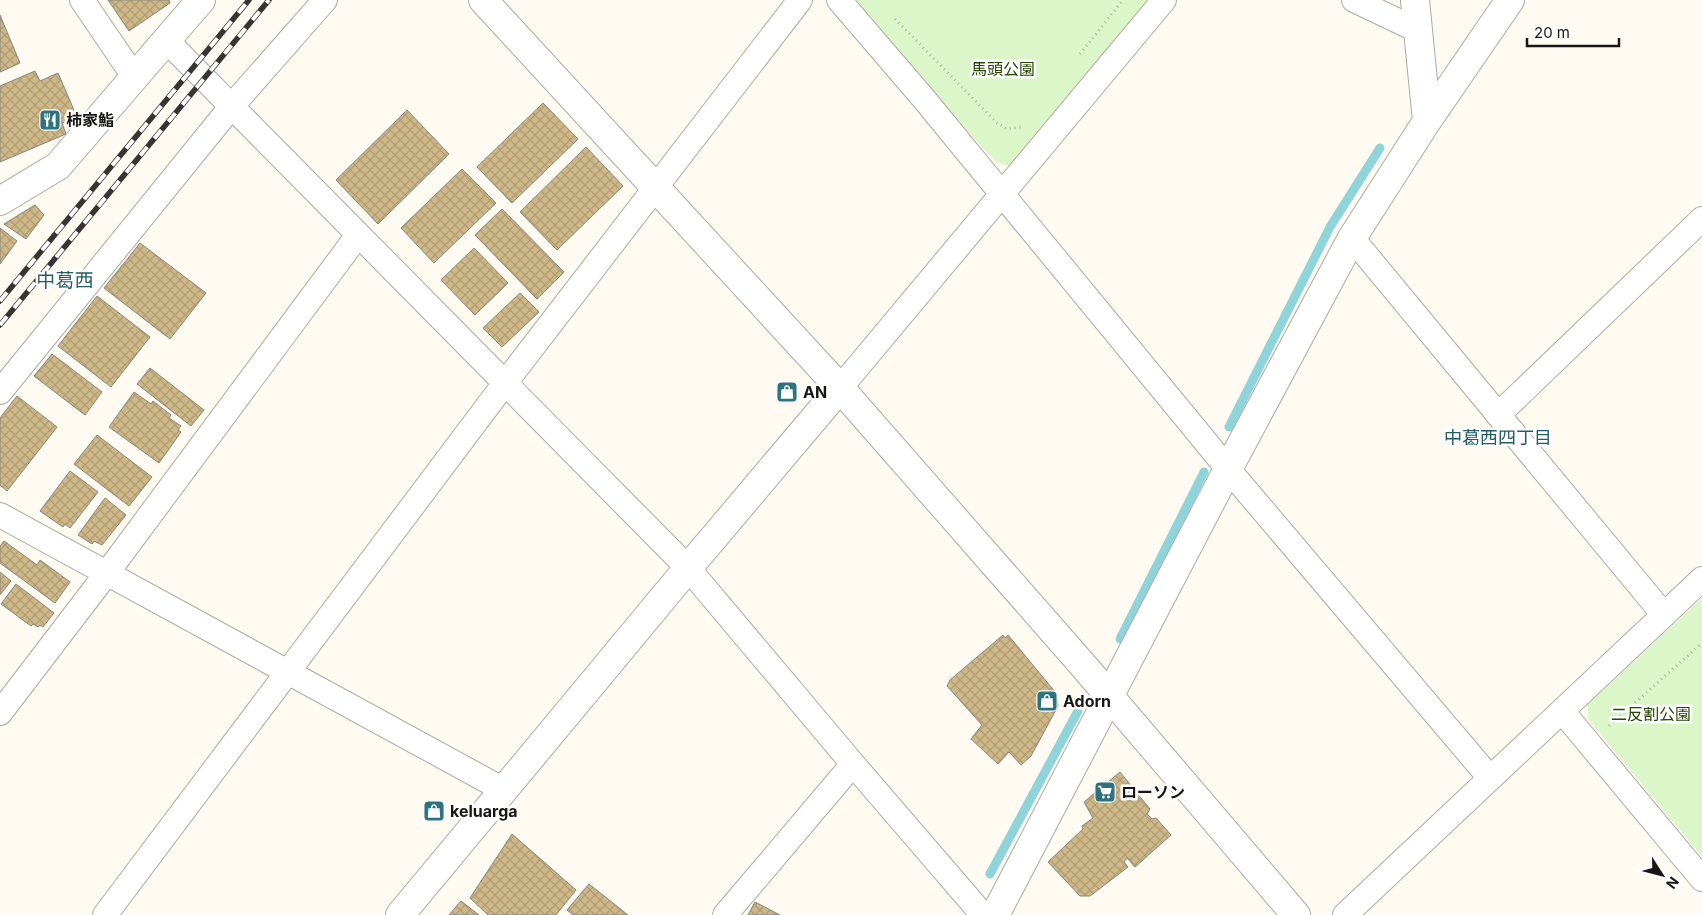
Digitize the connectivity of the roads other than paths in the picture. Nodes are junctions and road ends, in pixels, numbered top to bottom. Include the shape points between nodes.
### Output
1 (82, 0) edge
2 (201, 0) edge
3 (325, 0) edge
4 (483, 0) edge
5 (800, 0) edge
6 (839, 0) edge
7 (1164, 0) edge
8 (1354, 0) edge
9 (1415, 0) edge
10 (1510, 0) edge
11 (1417, 30) junction
12 (167, 41) junction
13 (135, 78) junction
14 (231, 106) junction
15 (1427, 121) junction
16 (654, 187) junction
17 (1002, 194) junction
18 (0, 201) edge
19 (1702, 219) edge
20 (358, 235) junction
21 (1352, 238) junction
22 (505, 383) junction
23 (840, 388) junction
24 (0, 392) edge
25 (1498, 415) junction
26 (1228, 469) junction
27 (0, 515) edge
28 (688, 568) junction
29 (107, 573) junction
30 (1702, 579) edge
31 (1664, 614) junction
32 (288, 672) junction
33 (1110, 697) junction
34 (1562, 711) junction
35 (0, 713) edge
36 (853, 764) junction
37 (1490, 778) junction
38 (504, 790) junction
39 (1702, 879) edge
40 (105, 915) edge
41 (400, 915) edge
42 (725, 915) edge
43 (983, 915) edge
44 (995, 915) edge
45 (1296, 915) edge
46 (1345, 915) edge

1 - 13 street
2 - 12 street
3 - 14 street
4 - 16 street
5 - 16 street
6 - 17 street
7 - 17 street
8 - 11 street
9 - 11 street
10 - 15 street
11 - 15 street
12 - 13 street
12 - 14 street
13 - 18 street via 58,166
14 - 20 street
14 - 24 street
15 - 21 street
16 - 22 street
16 - 23 street
17 - 23 street
17 - 26 street
19 - 25 street
20 - 22 street
20 - 29 street
21 - 25 street
21 - 26 street
22 - 28 street
22 - 32 street
23 - 28 street
23 - 33 street
25 - 31 street
26 - 33 street
26 - 37 street
27 - 29 street
28 - 36 street
28 - 38 street
29 - 32 street
29 - 35 street
30 - 31 street
31 - 34 street
32 - 38 street
32 - 40 street
33 - 44 street
33 - 45 street
34 - 37 street
34 - 39 street
36 - 42 street
36 - 43 street
37 - 46 street
38 - 41 street

